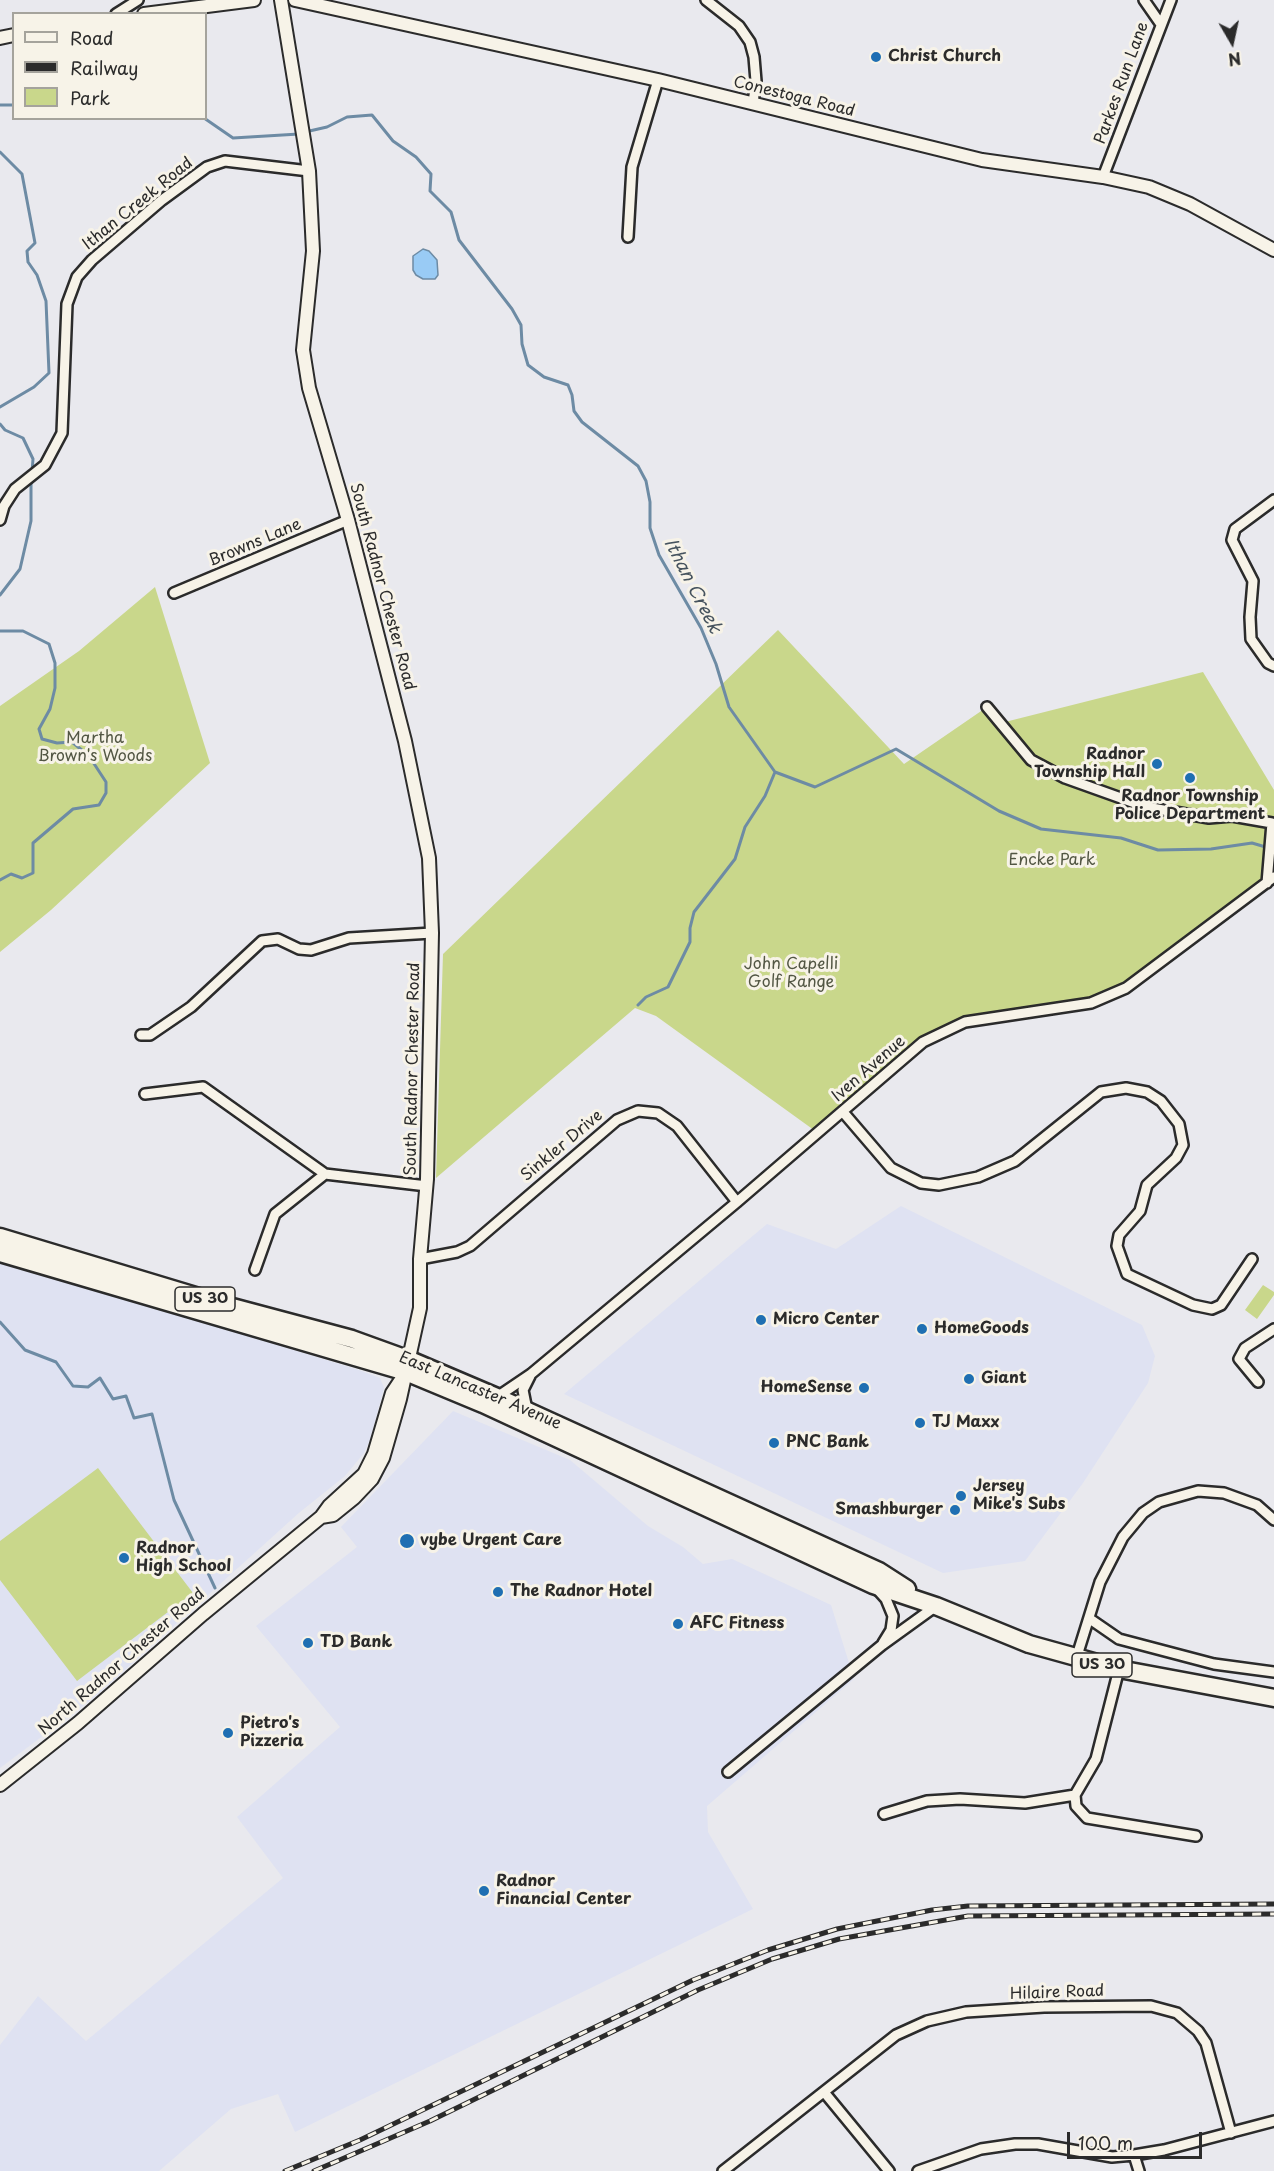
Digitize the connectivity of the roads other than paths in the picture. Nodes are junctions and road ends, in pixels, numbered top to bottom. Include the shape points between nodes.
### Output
1 (138, 0) edge
2 (254, 0) edge
3 (281, 0) edge
4 (295, 0) edge
5 (706, 0) edge
6 (1144, 0) edge
7 (1171, 0) edge
8 (119, 12) edge
9 (160, 12) edge
10 (1160, 23) junction
11 (658, 80) junction
12 (753, 103) junction
13 (309, 171) junction
14 (1103, 177) junction
15 (628, 237) dead end
16 (1274, 250) edge
17 (1274, 500) edge
18 (0, 520) edge
19 (348, 520) junction
20 (174, 593) dead end
21 (1274, 666) edge
22 (987, 707) dead end
23 (1270, 880) edge
24 (432, 933) junction
25 (141, 1035) dead end
26 (145, 1094) dead end
27 (843, 1112) junction
28 (325, 1174) junction
29 (427, 1186) junction
30 (738, 1202) junction
31 (0, 1238) edge
32 (0, 1253) edge
33 (420, 1259) junction
34 (1252, 1259) dead end
35 (255, 1270) dead end
36 (1274, 1329) edge
37 (408, 1366) junction
38 (531, 1374) junction
39 (1258, 1382) dead end
40 (496, 1396) junction
41 (527, 1410) junction
42 (1274, 1520) edge
43 (873, 1585) junction
44 (936, 1606) junction
45 (1090, 1619) junction
46 (882, 1645) junction
47 (1076, 1659) junction
48 (1119, 1669) junction
49 (1274, 1672) edge
50 (1274, 1698) edge
51 (728, 1772) dead end
52 (0, 1785) edge
53 (1075, 1795) junction
54 (884, 1814) dead end
55 (1196, 1836) dead end
56 (824, 2091) junction
57 (1274, 2121) edge
58 (1231, 2133) junction
59 (1134, 2155) junction
60 (723, 2171) edge
61 (889, 2171) edge
62 (918, 2171) edge
63 (1139, 2171) edge

1 - 8 street
2 - 9 main road
3 - 13 main road, South Radnor Chester Road
4 - 11 main road, Conestoga Road
5 - 12 street via 739,26 750,42 756,81
6 - 10 street
7 - 10 street, Parkes Run Lane
10 - 14 street, Parkes Run Lane
11 - 12 main road, Conestoga Road
11 - 15 street via 632,167
12 - 14 main road, Conestoga Road via 982,160
13 - 18 street, Ithan Creek Road via 225,161 207,168 162,200 92,260 77,277 67,304 62,433 45,465 15,489
13 - 19 main road, South Radnor Chester Road via 313,251 303,350 309,388
14 - 16 main road, Conestoga Road via 1149,187 1190,204
17 - 21 street via 1235,529 1232,540 1253,580 1251,639
19 - 20 street, Browns Lane
19 - 24 main road, South Radnor Chester Road via 429,858
22 - 23 street via 1031,760 1065,778 1146,807 1272,823
23 - 27 street, Iven Avenue via 1126,988 1091,1003 965,1022 923,1042
24 - 25 street via 349,938 311,950 278,939 262,941 191,1007 150,1035
24 - 29 main road, South Radnor Chester Road
26 - 28 street via 203,1087
27 - 30 street, Iven Avenue
27 - 34 street via 891,1168 921,1183 939,1185 978,1177 1016,1161 1101,1092 1117,1088 1147,1092 1161,1101 1179,1124 1183,1144 1176,1158 1147,1185 1140,1211 1119,1235 1117,1246 1127,1274 1193,1305 1212,1309 1221,1305
28 - 29 street
28 - 35 street via 275,1214
29 - 33 main road, North Radnor Chester Road
30 - 33 street, Sinkler Drive via 677,1126 658,1113 638,1111 617,1120 470,1246
30 - 38 street, Iven Avenue
31 - 37 highway, East Lancaster Avenue / US 30 via 352,1339
32 - 37 highway, East Lancaster Avenue / US 30
33 - 37 main road, North Radnor Chester Road via 420,1308
36 - 39 street via 1245,1348 1239,1359
37 - 40 highway, East Lancaster Avenue / US 30
37 - 43 highway, East Lancaster Avenue / US 30
37 - 52 main road, North Radnor Chester Road via 392,1393 364,1474 321,1517 78,1724
38 - 40 street, Iven Avenue
38 - 41 street via 523,1390
40 - 41 highway, East Lancaster Avenue / US 30
41 - 44 highway, East Lancaster Avenue / US 30 via 879,1571
42 - 45 street via 1257,1505 1224,1493 1198,1491 1159,1502 1143,1513 1123,1538 1100,1582
43 - 44 highway, East Lancaster Avenue / US 30
43 - 46 street via 886,1599 893,1616
44 - 46 street
44 - 47 highway, East Lancaster Avenue / US 30
45 - 47 street
45 - 49 street via 1119,1639 1214,1665
46 - 51 street
47 - 48 highway, East Lancaster Avenue / US 30
48 - 50 highway, East Lancaster Avenue / US 30
48 - 53 street via 1096,1759
53 - 54 street via 1025,1803 927,1801
53 - 55 street via 1076,1806 1087,1818
56 - 58 street, Hilaire Road via 896,2036 927,2021 966,2012 1151,2006 1177,2013 1206,2043
56 - 60 street, Hilaire Road
56 - 61 street
57 - 58 street
58 - 59 street
59 - 62 street via 1112,2157 1038,2144 1015,2144 981,2149
59 - 63 street

